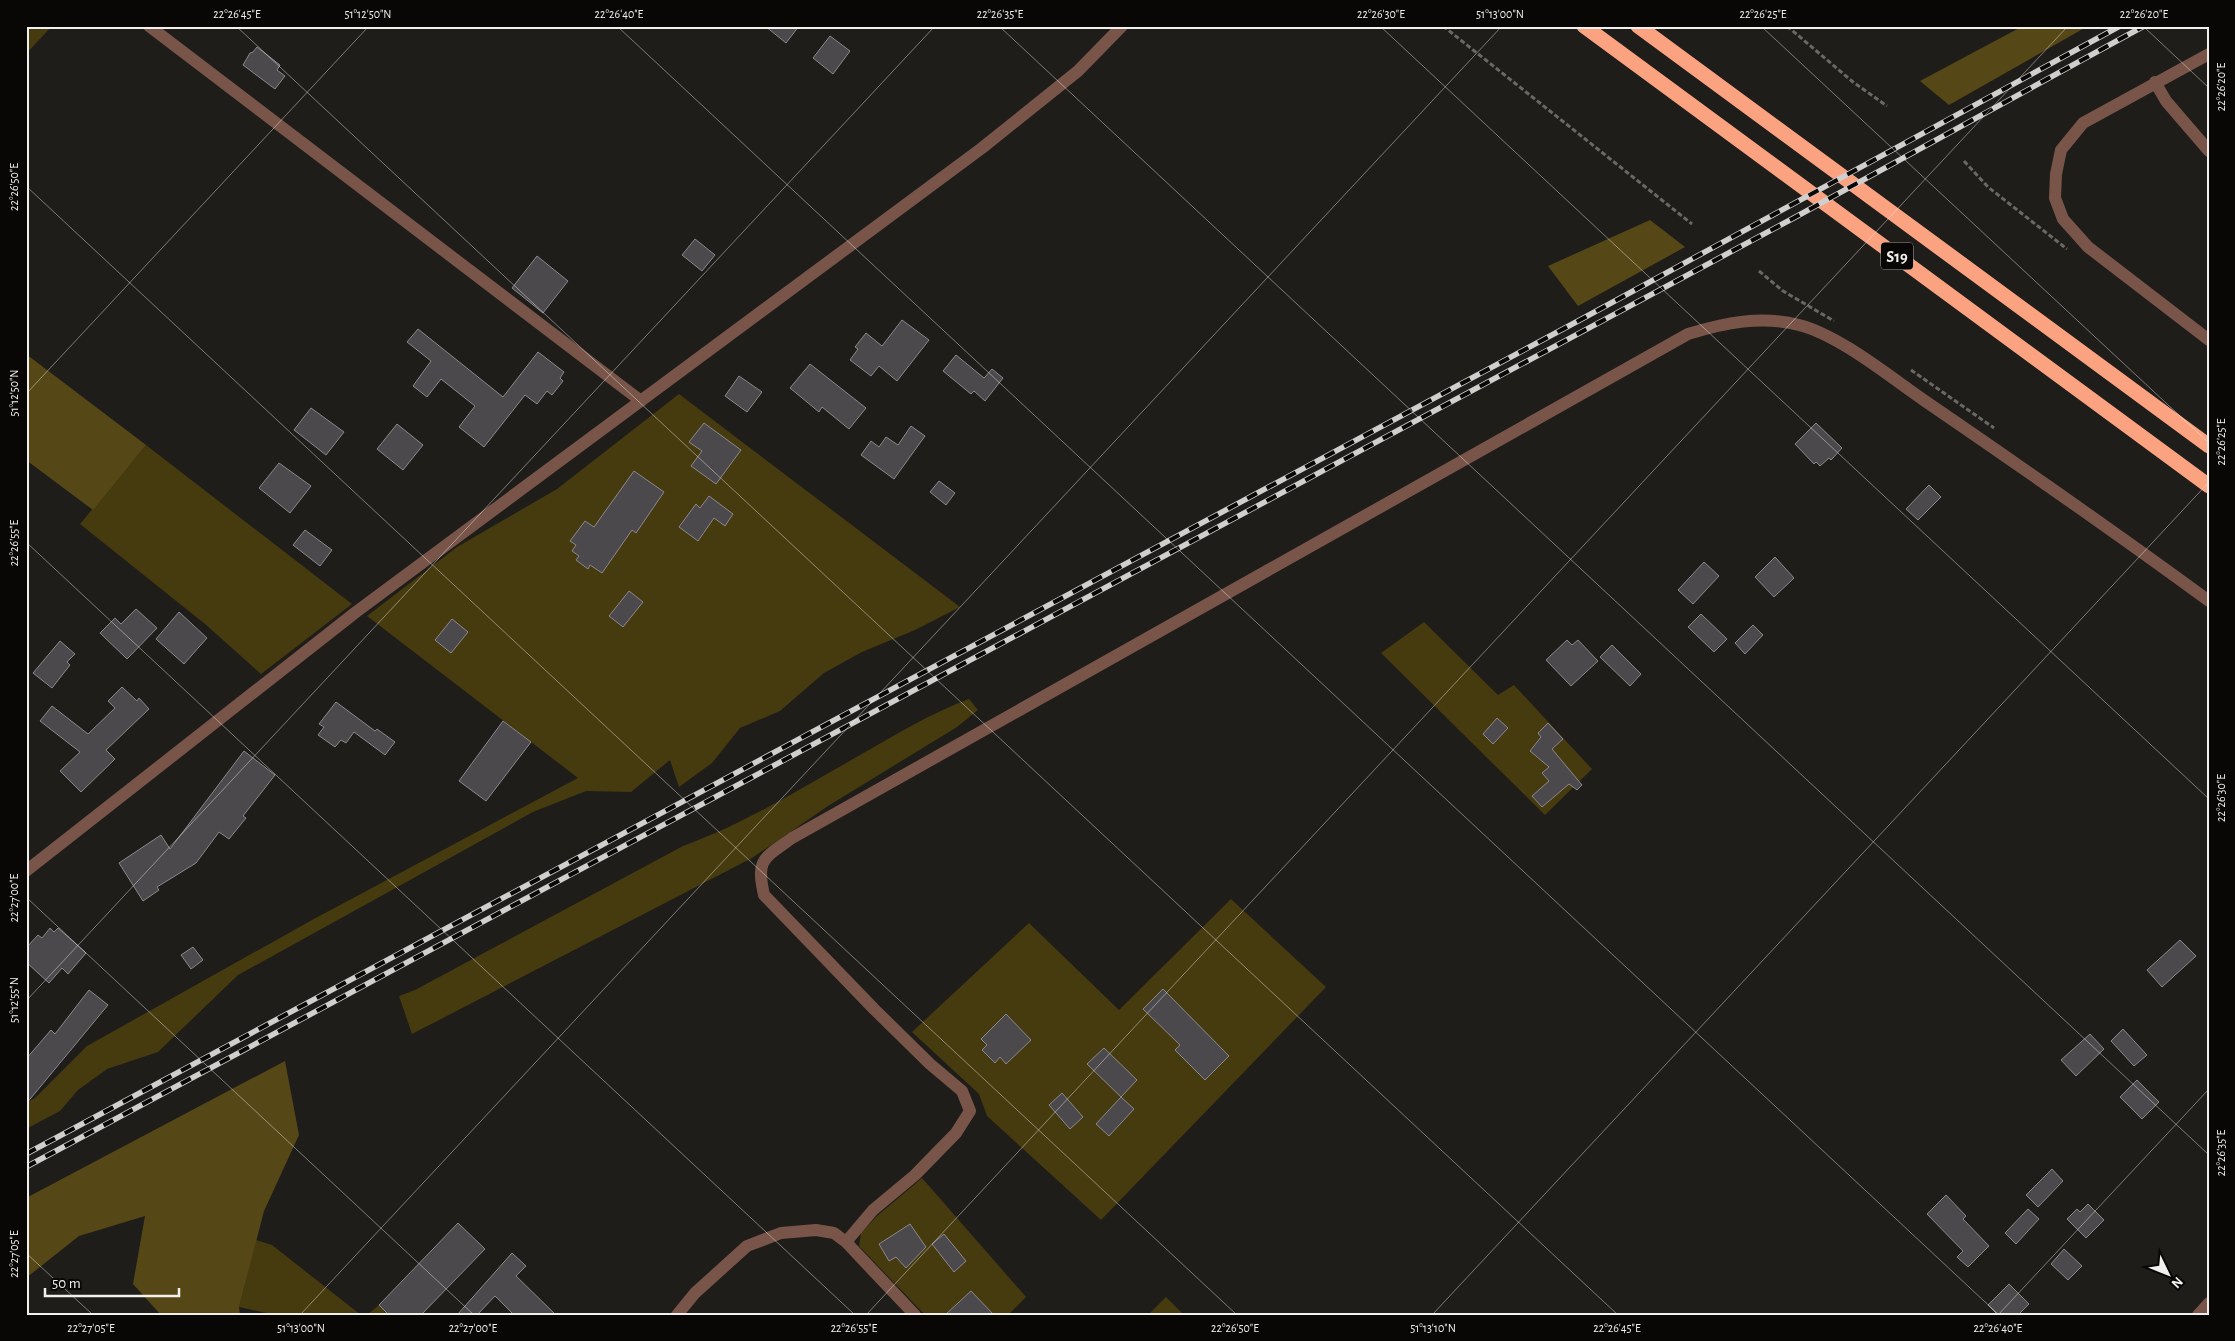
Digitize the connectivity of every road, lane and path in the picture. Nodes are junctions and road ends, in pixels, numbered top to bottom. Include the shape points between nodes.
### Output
1 (149, 26) edge
2 (1122, 26) edge
3 (1443, 26) edge
4 (1584, 26) edge
5 (1638, 26) edge
6 (1787, 26) edge
7 (2209, 54) edge
8 (2155, 82) junction
9 (1887, 106) dead end
10 (2209, 151) edge
11 (1692, 224) dead end
12 (2209, 340) edge
13 (641, 401) junction
14 (2209, 446) edge
15 (2209, 486) edge
16 (2209, 601) edge
17 (26, 871) edge
18 (846, 1242) junction
19 (2209, 1303) edge
20 (677, 1315) edge
21 (916, 1315) edge
22 (2198, 1315) edge

1 - 13 street
2 - 13 street via 1078,71 990,142
3 - 11 path
4 - 15 highway, S19
5 - 14 highway, S19
6 - 9 path
7 - 8 street
8 - 10 street via 2166,101
8 - 12 street via 2083,123 2061,150 2055,198 2063,218 2088,247
13 - 17 street via 356,612
16 - 18 street via 2015,462 1840,343 1800,325 1762,320 1743,320 1688,334 792,838 766,856 759,873 764,896 874,1009 962,1091 970,1111 956,1133 915,1175 873,1210
18 - 20 street via 834,1233 816,1230 781,1233 747,1246 695,1293
18 - 21 street
19 - 22 street

